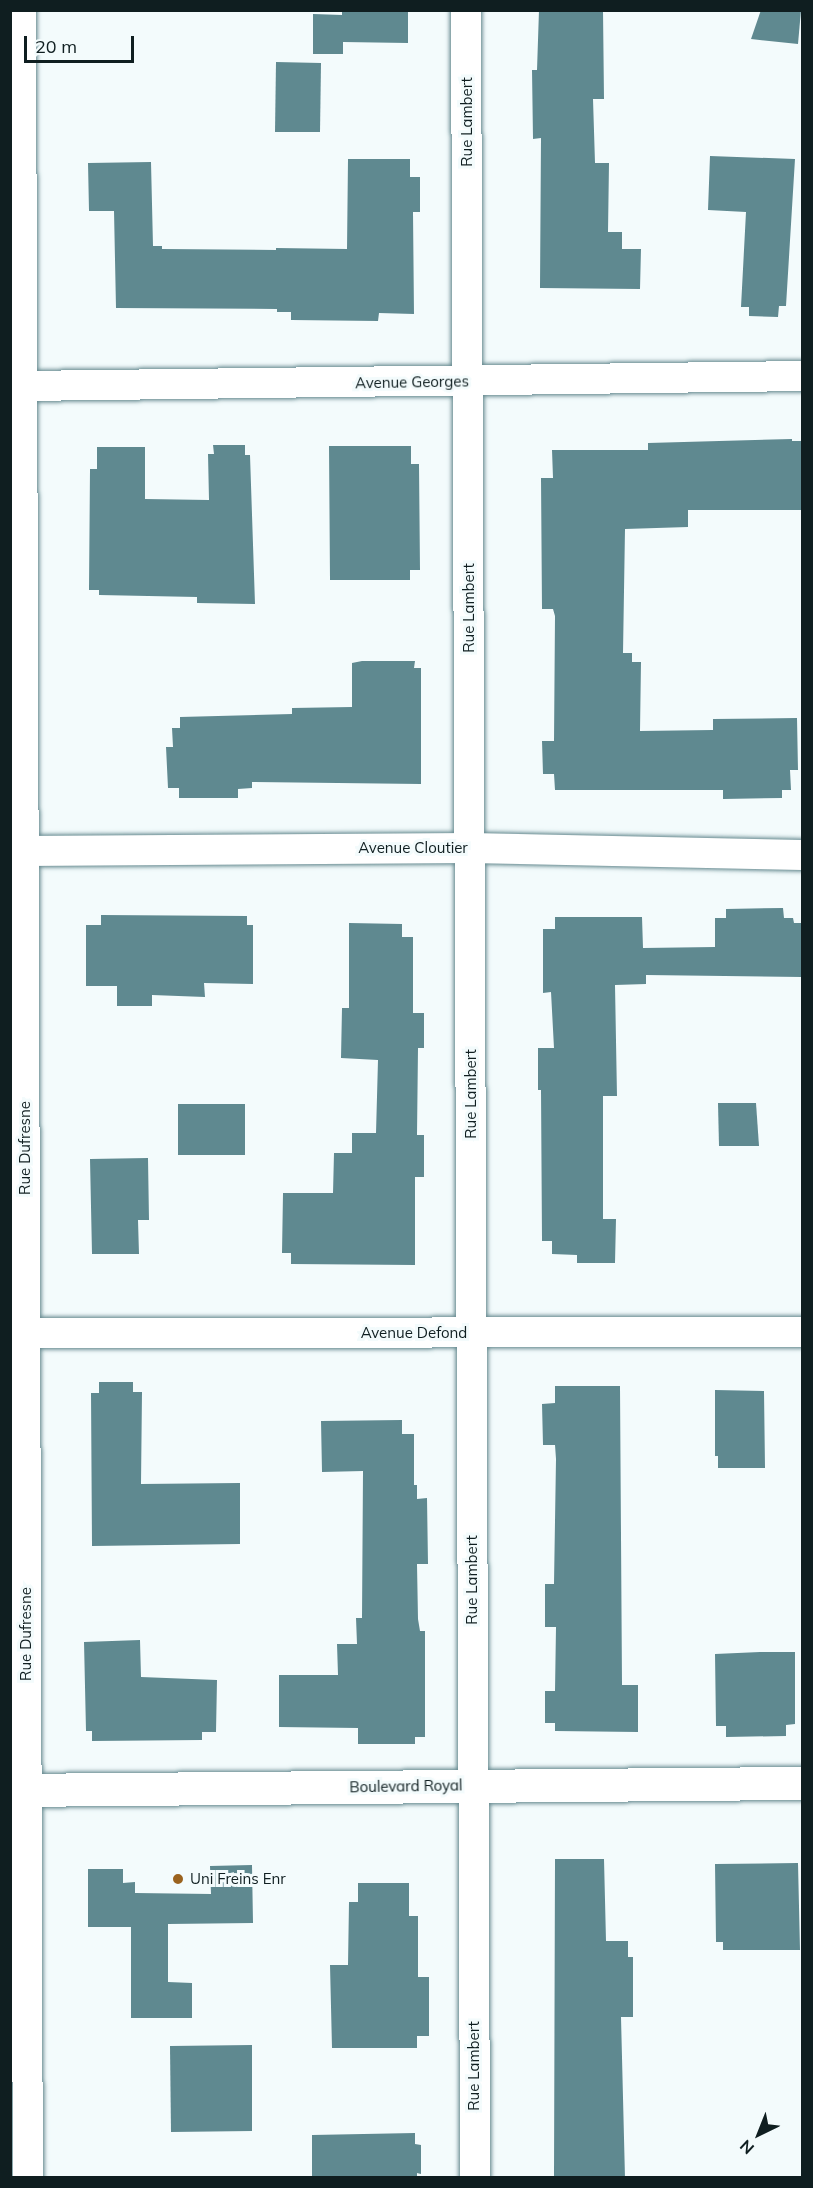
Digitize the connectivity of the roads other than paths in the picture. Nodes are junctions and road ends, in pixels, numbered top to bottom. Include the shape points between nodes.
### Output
1 (21, 10) edge
2 (466, 10) edge
3 (16, 226) edge
4 (802, 376) edge
5 (468, 382) junction
6 (22, 386) junction
7 (17, 628) edge
8 (470, 848) junction
9 (24, 850) junction
10 (802, 855) edge
11 (17, 1036) edge
12 (802, 1332) edge
13 (25, 1333) junction
14 (471, 1333) junction
15 (18, 1427) edge
16 (802, 1783) edge
17 (473, 1785) junction
18 (19, 1790) edge
19 (28, 2178) edge
20 (475, 2178) edge

1 - 3 street, Rue Dufresne
2 - 5 street, Rue Lambert
3 - 6 street, Rue Dufresne
4 - 5 street, Avenue Georges
5 - 6 street, Avenue Georges
5 - 8 street, Rue Lambert
6 - 7 street, Rue Dufresne
7 - 9 street, Rue Dufresne
8 - 9 street, Avenue Cloutier
8 - 10 street, Avenue Cloutier
8 - 14 street, Rue Lambert
9 - 11 street, Rue Dufresne
11 - 13 street, Rue Dufresne
12 - 14 street, Avenue Defond
13 - 14 street, Avenue Defond
13 - 15 street, Rue Dufresne
14 - 17 street, Rue Lambert
15 - 18 street, Rue Dufresne
16 - 17 street, Boulevard Royal
17 - 18 street, Boulevard Royal
17 - 20 street, Rue Lambert
18 - 19 street, Rue Dufresne

